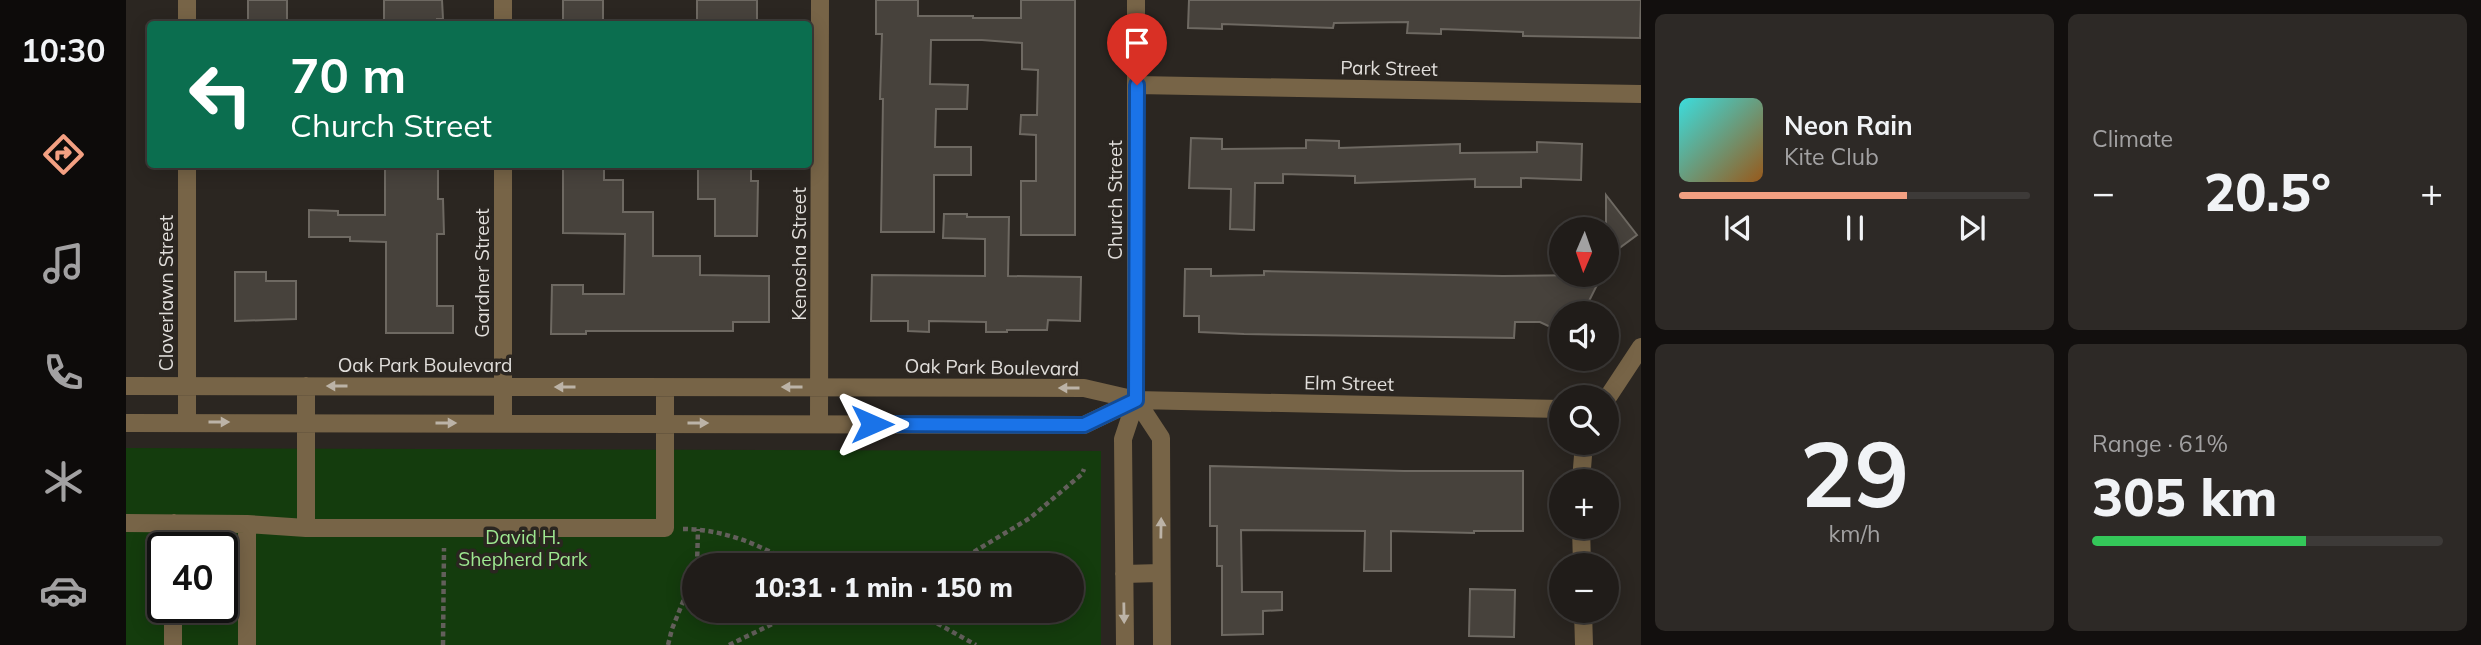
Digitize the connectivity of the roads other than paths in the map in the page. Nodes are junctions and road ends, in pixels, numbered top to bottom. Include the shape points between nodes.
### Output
1 (187, 0) edge
2 (503, 0) edge
3 (820, 0) edge
4 (1136, 0) edge
5 (187, 21) edge
6 (503, 21) edge
7 (1137, 85) junction
8 (1641, 94) edge
9 (187, 168) edge
10 (503, 168) edge
11 (1641, 347) edge
12 (1616, 385) edge
13 (126, 386) edge
14 (187, 386) junction
15 (306, 386) junction
16 (503, 387) junction
17 (820, 387) junction
18 (665, 388) junction
19 (1136, 400) junction
20 (1549, 409) edge
21 (187, 422) junction
22 (126, 423) edge
23 (306, 423) junction
24 (503, 423) junction
25 (664, 423) junction
26 (819, 423) junction
27 (126, 523) edge
28 (174, 523) junction
29 (247, 524) junction
30 (306, 528) junction
31 (174, 532) edge
32 (1160, 573) junction
33 (1124, 574) junction
34 (173, 623) edge
35 (1584, 623) edge
36 (173, 645) edge
37 (247, 645) edge
38 (1125, 645) edge
39 (1162, 645) edge
40 (1584, 645) edge

1 - 5 street
2 - 6 street
3 - 17 street, Kenosha Street
4 - 7 street, Church Street
7 - 8 street, Park Street
7 - 19 street, Church Street
9 - 14 street, Cloverlawn Street
10 - 16 street, Gardner Street
11 - 12 street
13 - 14 street, Oak Park Boulevard
14 - 15 street, Oak Park Boulevard
14 - 21 street, Cloverlawn Street
16 -> 15 street, Oak Park Boulevard
15 - 23 street
18 -> 16 street, Oak Park Boulevard
16 - 24 street, Gardner Street
17 -> 18 street, Oak Park Boulevard
19 -> 17 street, Oak Park Boulevard via 1084,388
17 - 26 street, Kenosha Street
18 - 25 street
19 - 20 street, Elm Street
19 - 26 street via 1084,425
32 -> 19 street via 1161,438
19 - 33 street, Church Street via 1123,439
21 - 22 street
21 -> 23 street
23 -> 24 street
23 - 30 street
24 - 25 street
25 -> 26 street
25 - 30 street via 665,528
27 - 28 street
28 - 29 street
28 - 31 street
29 - 30 street
29 - 37 street
32 - 33 street
32 - 39 street
33 -> 38 street, Church Street
34 - 36 street
35 - 40 street

